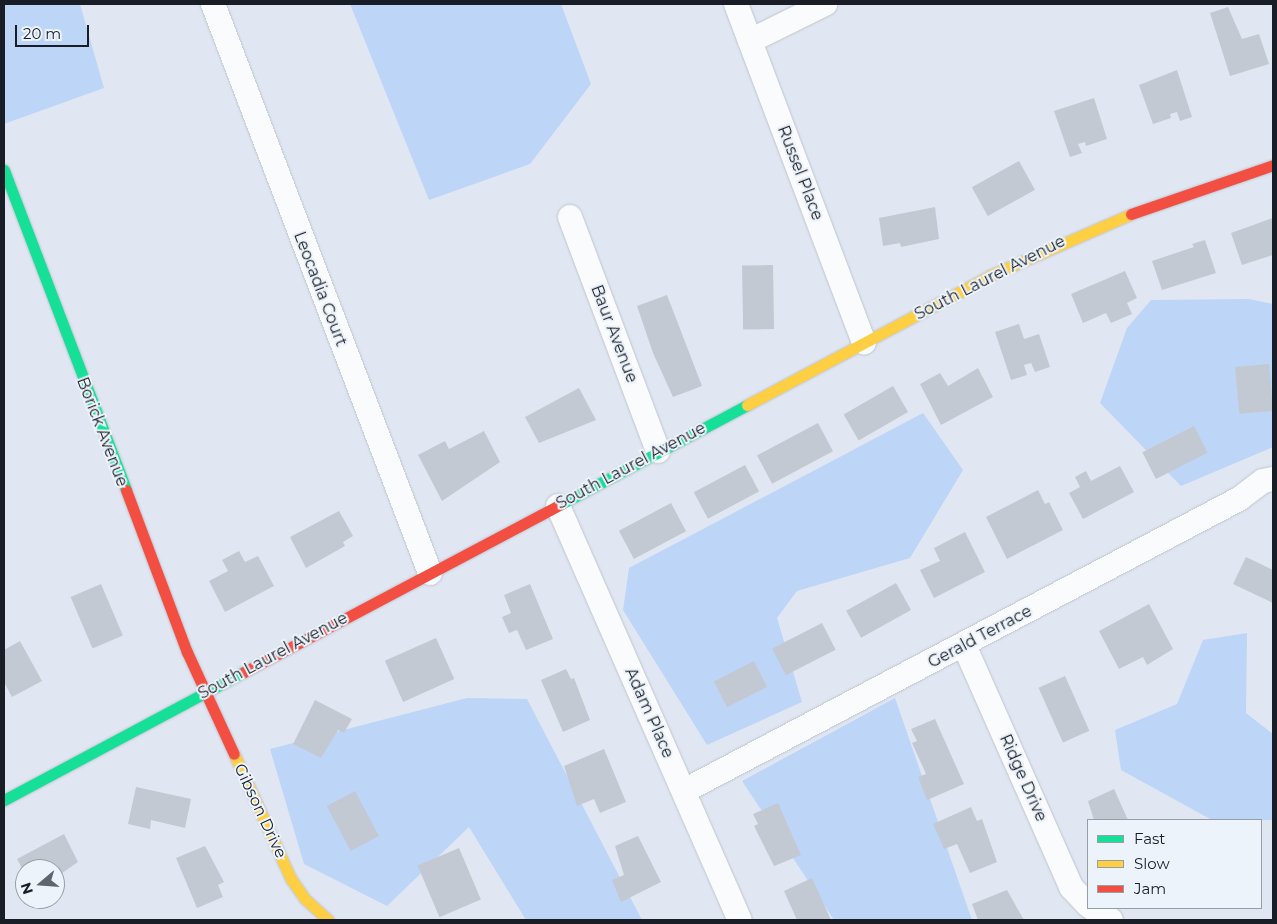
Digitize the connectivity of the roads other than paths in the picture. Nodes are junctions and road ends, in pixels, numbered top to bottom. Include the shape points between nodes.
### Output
1 (213, 4) edge
2 (736, 4) edge
3 (825, 4) edge
4 (750, 41) junction
5 (1273, 165) edge
6 (4, 170) edge
7 (570, 218) dead end
8 (864, 343) junction
9 (658, 452) junction
10 (1273, 479) edge
11 (558, 506) junction
12 (430, 573) junction
13 (964, 645) junction
14 (206, 692) junction
15 (684, 791) junction
16 (4, 800) edge
17 (1087, 904) edge
18 (1094, 909) edge
19 (328, 920) edge
20 (740, 920) edge
21 (1111, 920) edge

1 - 12 street, Leocadia Court
2 - 4 street, Russel Place
3 - 4 street
4 - 8 street, Russel Place
5 - 8 street, South Laurel Avenue via 1108,222 1049,247
6 - 14 street, Borick Avenue via 155,574
7 - 9 street, Baur Avenue
8 - 9 street, South Laurel Avenue
9 - 11 street, South Laurel Avenue
10 - 13 street, Gerald Terrace via 1263,481 1239,499
11 - 12 street, South Laurel Avenue
11 - 15 street, Adam Place
12 - 14 street, South Laurel Avenue
13 - 15 street, Gerald Terrace
13 - 17 street, Ridge Drive via 1071,887
14 - 16 street, South Laurel Avenue
14 - 19 street, Gibson Drive via 291,879 305,899
15 - 20 street, Adam Place
18 - 21 street

